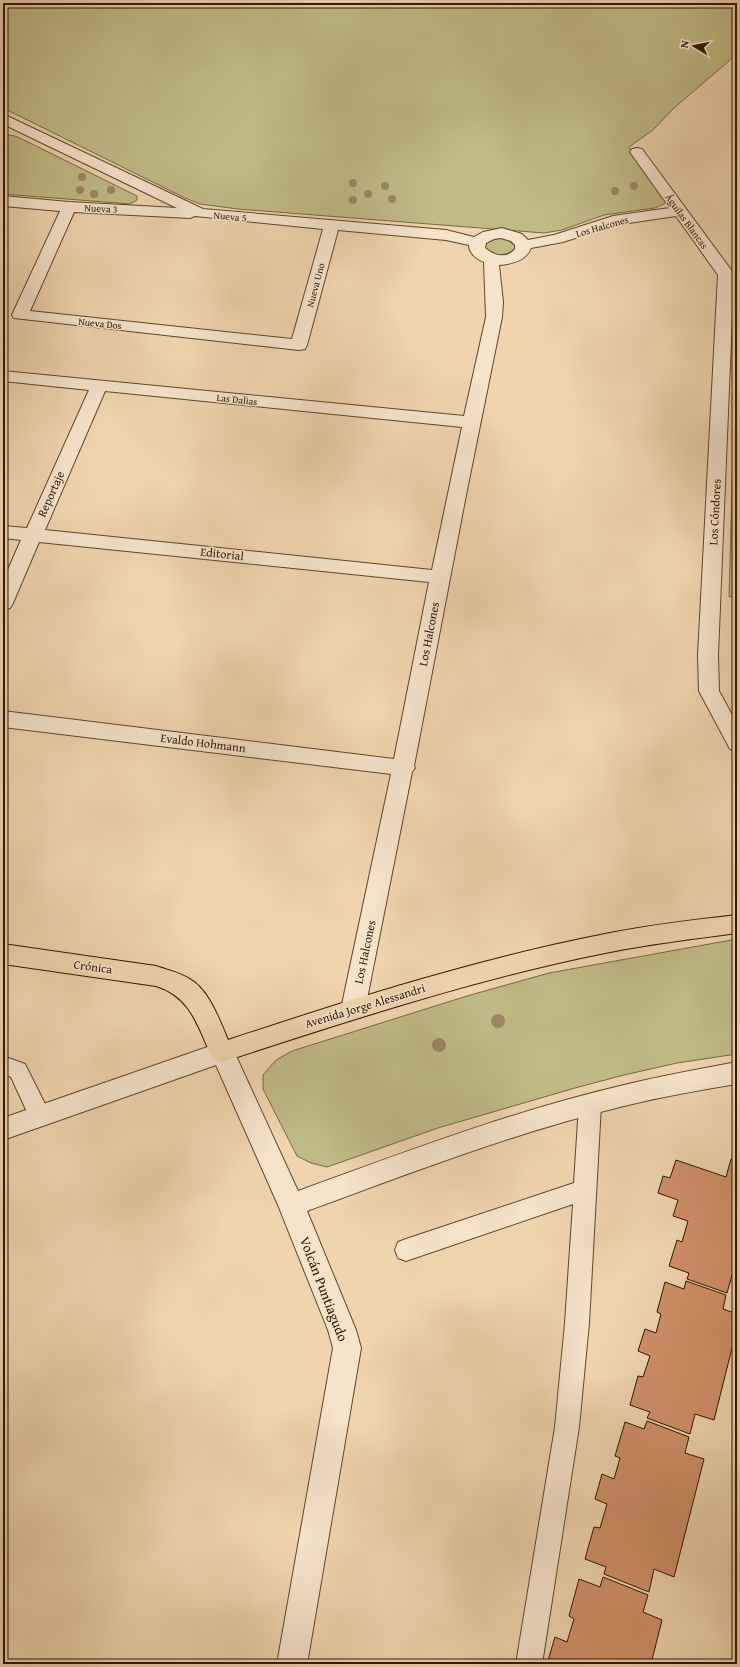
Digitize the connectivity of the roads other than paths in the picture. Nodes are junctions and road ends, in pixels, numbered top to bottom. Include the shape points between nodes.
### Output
1 (3, 118) edge
2 (637, 152) dead end
3 (3, 201) edge
4 (69, 207) junction
5 (680, 212) junction
6 (200, 213) junction
7 (332, 225) junction
8 (477, 242) junction
9 (524, 245) junction
10 (492, 259) junction
11 (726, 274) junction
12 (737, 289) edge
13 (299, 345) joint
14 (3, 376) edge
15 (99, 386) junction
16 (471, 422) junction
17 (3, 532) edge
18 (33, 535) junction
19 (440, 577) junction
20 (3, 603) edge
21 (3, 719) edge
22 (737, 743) edge
23 (404, 768) junction
24 (737, 924) edge
25 (3, 954) edge
26 (181, 986) joint
27 (353, 1009) junction
28 (222, 1052) junction
29 (3, 1065) edge
30 (737, 1073) edge
31 (590, 1105) junction
32 (40, 1116) junction
33 (3, 1129) edge
34 (585, 1190) junction
35 (291, 1205) junction
36 (406, 1250) dead end
37 (292, 1664) edge
38 (529, 1664) edge

1 - 6 street, Nueva 5
2 - 5 street, Águilas Blancas
3 - 4 street, Nueva 3
4 - 6 street, Nueva 3
4 - 13 street, Nueva Dos via 20,314
5 - 9 street, Los Halcones via 613,221 557,239
5 - 11 street, Águilas Blancas
6 - 7 street, Nueva 5
7 - 8 street, Nueva 5 via 446,235
7 - 13 street, Nueva Uno
8 - 9 street via 487,235 502,233 516,237
8 - 10 street via 480,254
9 - 10 street via 524,250 516,258
10 - 16 street, Los Halcones via 491,278 496,303
11 - 12 street, Águilas Blancas
11 - 22 street, Los Cóndores via 709,691
14 - 15 street, Las Dalias
15 - 16 street, Las Dalias
15 - 18 street, Reportaje
16 - 19 street, Los Halcones
17 - 18 street, Editorial
18 - 19 street, Editorial
18 - 20 street, Reportaje
19 - 23 street, Los Halcones
21 - 23 street, Evaldo Hohmann
23 - 27 street, Los Halcones
24 - 27 main road, Avenida Jorge Alessandri via 623,940 530,960
25 - 26 main road, Crónica via 156,976
26 - 28 main road, Volcán Puntiagudo via 196,1001
27 - 28 main road, Avenida Jorge Alessandri
28 - 32 street, Avenida Jorge Alessandri
28 - 35 street, Volcán Puntiagudo
29 - 32 lane via 18,1070
30 - 31 street via 704,1078
31 - 34 lane
31 - 35 street via 504,1129
32 - 33 street, Avenida Jorge Alessandri
34 - 36 lane
34 - 38 lane via 577,1322 567,1427
35 - 37 street, Volcán Puntiagudo via 347,1348

